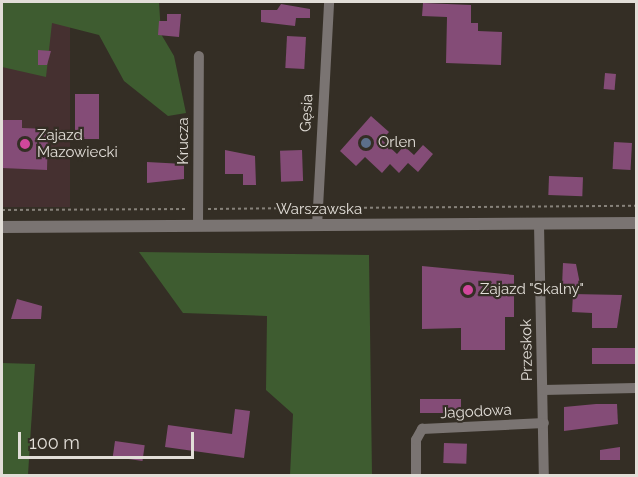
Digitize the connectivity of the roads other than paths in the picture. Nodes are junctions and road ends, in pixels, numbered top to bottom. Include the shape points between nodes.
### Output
1 (329, 2) edge
2 (199, 56) dead end
3 (636, 223) edge
4 (539, 224) junction
5 (198, 226) junction
6 (316, 226) junction
7 (2, 227) edge
8 (636, 388) edge
9 (543, 390) junction
10 (544, 423) junction
11 (416, 476) edge
12 (544, 476) edge

1 - 6 street, Gęsia
2 - 5 street, Krucza
3 - 4 street, Warszawska
4 - 6 street, Warszawska
4 - 9 street, Przeskok
5 - 6 street, Warszawska
5 - 7 street, Warszawska
8 - 9 street
9 - 10 street, Przeskok
10 - 11 street, Jagodowa via 422,429 416,440
10 - 12 street, Przeskok

